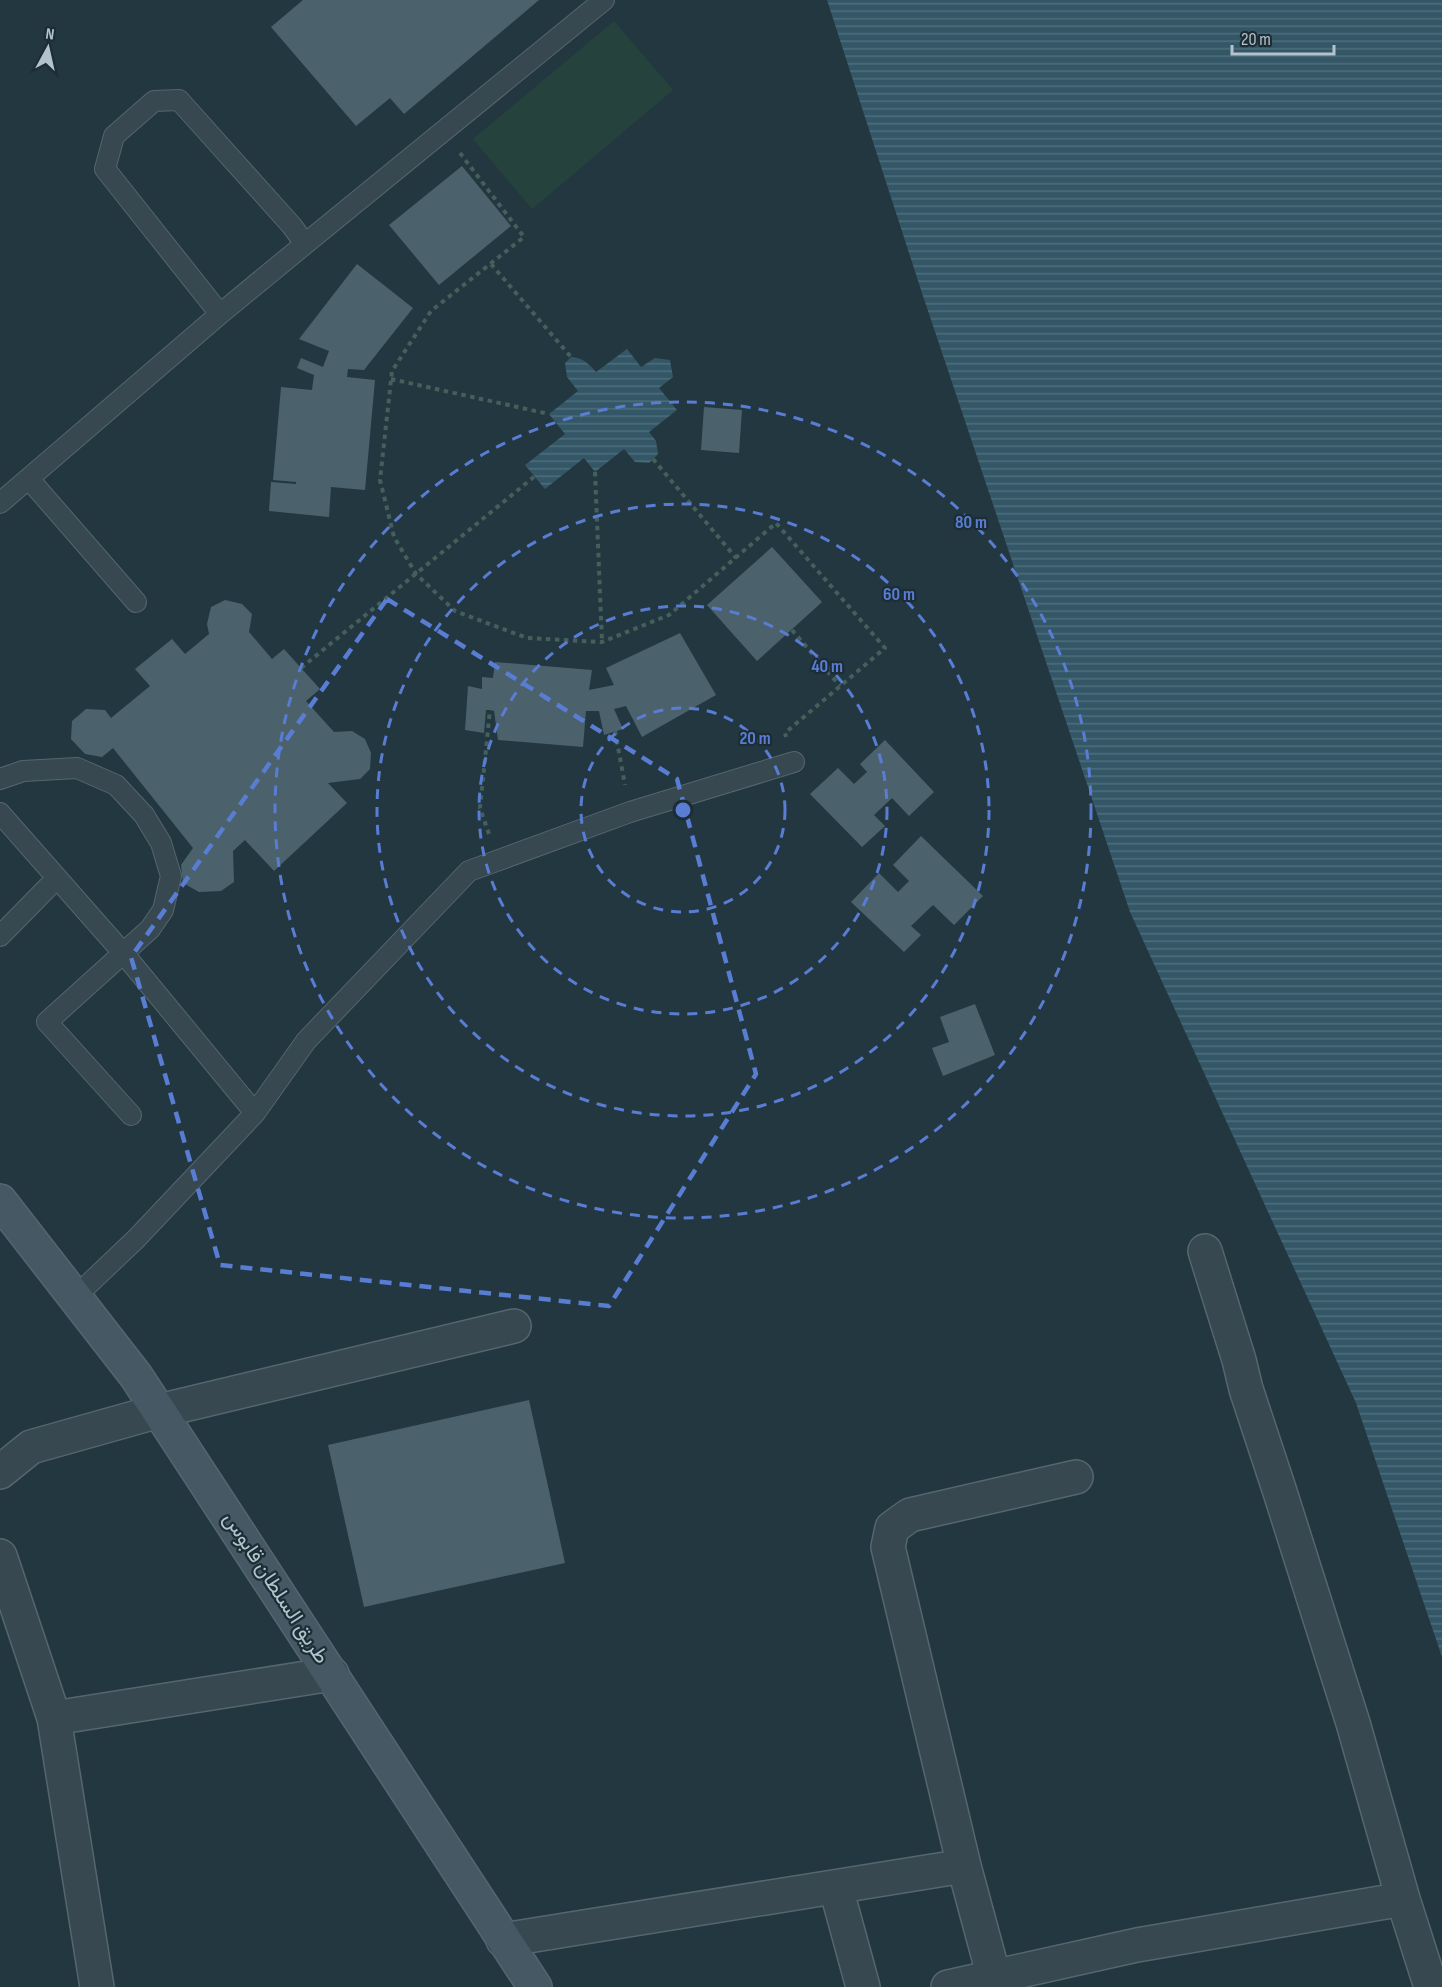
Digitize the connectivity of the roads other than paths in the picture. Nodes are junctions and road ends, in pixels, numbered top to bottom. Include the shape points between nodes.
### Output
1 (604, 0) edge
2 (305, 244) junction
3 (220, 314) junction
4 (28, 479) junction
5 (0, 503) edge
6 (136, 602) dead end
7 (794, 762) road end
8 (0, 779) edge
9 (0, 813) edge
10 (56, 879) junction
11 (0, 936) edge
12 (124, 954) junction
13 (255, 1113) junction
14 (131, 1115) dead end
15 (0, 1201) edge
16 (1204, 1251) dead end
17 (75, 1297) junction
18 (514, 1326) dead end
19 (159, 1411) junction
20 (0, 1472) edge
21 (1076, 1477) dead end
22 (0, 1556) edge
23 (332, 1674) junction
24 (54, 1718) junction
25 (964, 1866) junction
26 (836, 1888) junction
27 (1403, 1899) junction
28 (503, 1940) junction
29 (994, 1977) junction
30 (97, 1987) edge
31 (535, 1987) edge
32 (863, 1987) edge
33 (948, 1987) edge
34 (1431, 1987) edge

1 - 2 lane
2 - 3 lane
2 - 3 lane via 179,100 154,101 114,136 105,169
3 - 4 lane
4 - 5 lane
4 - 6 lane
7 - 13 lane via 630,812 469,871 306,1041
8 - 12 lane via 24,771 77,768 116,785 144,815 161,843 171,876 163,910
9 - 10 lane
10 - 11 lane
10 - 12 lane
12 - 13 lane
12 - 14 lane via 47,1022
13 - 17 lane via 136,1239
15 - 17 main road, طريق السلطان قابوس
16 - 27 street via 1353,1723
17 - 19 main road, طريق السلطان قابوس
18 - 19 street
19 - 20 street via 31,1447
19 - 23 main road, طريق السلطان قابوس
21 - 25 street via 910,1515 892,1528 888,1547
22 - 24 street
23 - 24 street
23 - 28 main road, طريق السلطان قابوس
24 - 30 street
25 - 26 street
25 - 29 street
26 - 28 street
26 - 32 street
27 - 29 street via 1137,1946
27 - 34 street
28 - 31 main road, طريق السلطان قابوس
29 - 33 street

